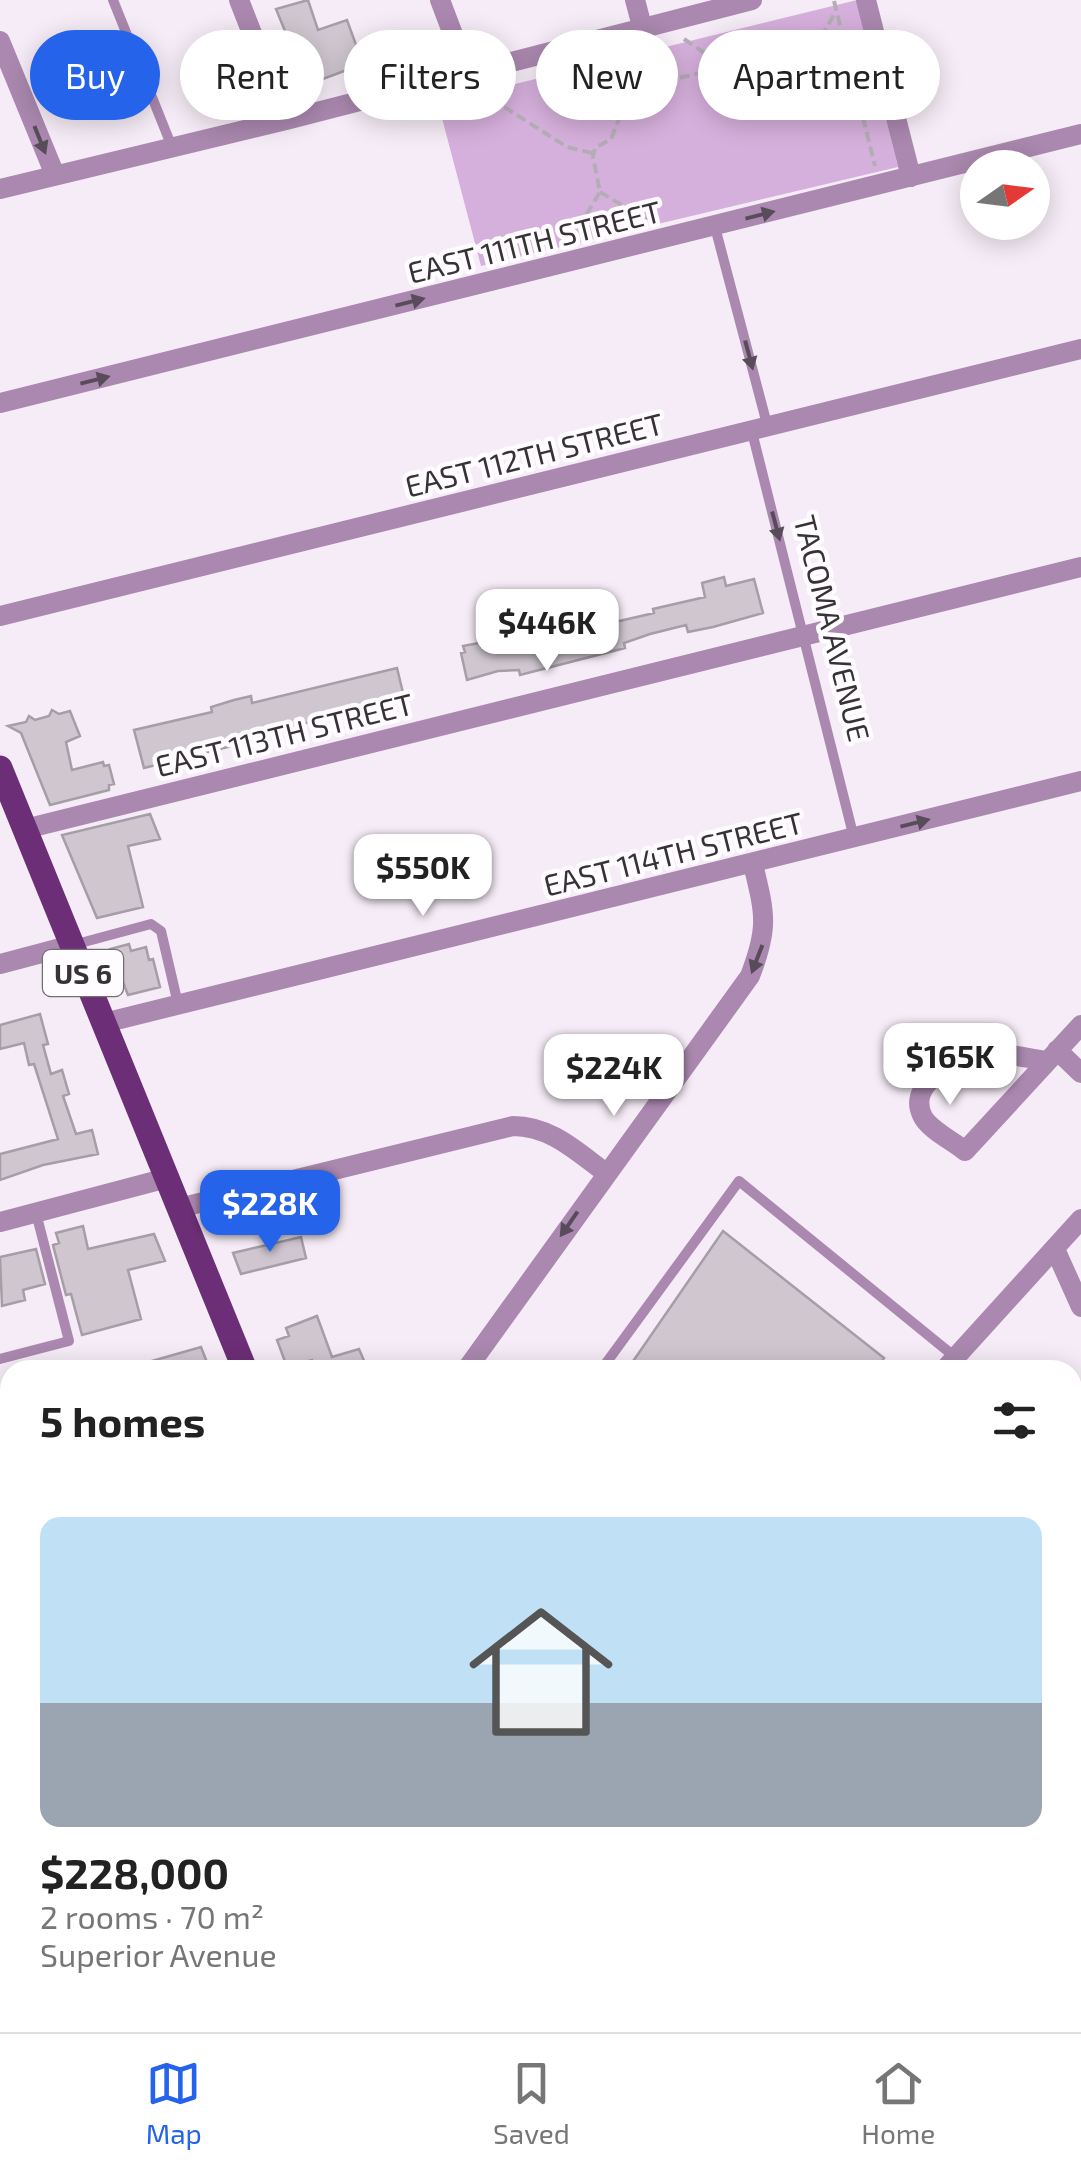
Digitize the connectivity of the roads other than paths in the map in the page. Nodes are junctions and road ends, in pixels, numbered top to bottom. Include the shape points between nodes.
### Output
1 (113, 0) edge
2 (239, 0) edge
3 (440, 0) edge
4 (636, 0) edge
5 (752, 0) edge
6 (866, 0) edge
7 (251, 30) edge
8 (452, 30) edge
9 (643, 30) joint
10 (0, 41) edge
11 (286, 120) edge
12 (1081, 134) edge
13 (172, 147) junction
14 (54, 175) junction
15 (911, 176) junction
16 (0, 189) edge
17 (715, 227) junction
18 (1081, 348) edge
19 (0, 403) edge
20 (760, 430) junction
21 (1081, 567) edge
22 (0, 616) edge
23 (804, 636) junction
24 (0, 768) edge
25 (1081, 782) edge
26 (25, 829) junction
27 (854, 839) junction
28 (753, 864) junction
29 (72, 946) junction
30 (0, 964) edge
31 (178, 1005) junction
32 (104, 1023) junction
33 (1067, 1045) edge
34 (1081, 1072) edge
35 (606, 1173) junction
36 (166, 1178) junction
37 (179, 1208) junction
38 (36, 1213) junction
39 (1081, 1219) edge
40 (0, 1222) edge
41 (1055, 1249) junction
42 (1081, 1307) edge
43 (0, 1359) edge
44 (241, 1360) edge
45 (473, 1360) edge
46 (608, 1360) edge
47 (945, 1360) edge
48 (954, 1360) edge

1 - 13 lane
2 - 7 street
3 - 8 street
4 - 9 street
5 - 9 street
6 - 15 street
10 -> 14 street
11 - 13 street
12 - 15 street, EAST 111TH STREET
13 - 14 street
14 - 16 street
17 -> 15 street, EAST 111TH STREET
19 -> 17 street, EAST 111TH STREET
17 -> 20 lane, TACOMA AVENUE
18 - 20 street, EAST 112TH STREET
20 - 22 street, EAST 112TH STREET
20 -> 23 lane, TACOMA AVENUE
21 - 23 street, EAST 113TH STREET
23 - 26 street, EAST 113TH STREET
23 - 27 lane, TACOMA AVENUE
24 - 26 main road, US 6
27 -> 25 street, EAST 114TH STREET
26 - 29 main road, US 6
27 - 28 street, EAST 114TH STREET
28 - 31 street, EAST 114TH STREET
28 -> 35 street via 765,914 750,976
29 - 30 street
29 - 31 lane via 150,924 161,931
29 - 32 main road, US 6
31 - 32 street, EAST 114TH STREET
32 - 36 main road, US 6
33 - 33 street via 965,1151 924,1121 919,1106 925,1084 941,1070
33 - 34 street
35 - 37 street via 553,1134 514,1126
35 -> 45 street
36 - 37 main road, US 6
36 - 38 street
37 - 44 main road, US 6
38 - 40 street
38 - 43 lane via 68,1341
39 - 41 street
41 - 42 street
41 - 48 street
46 - 47 lane via 739,1181

